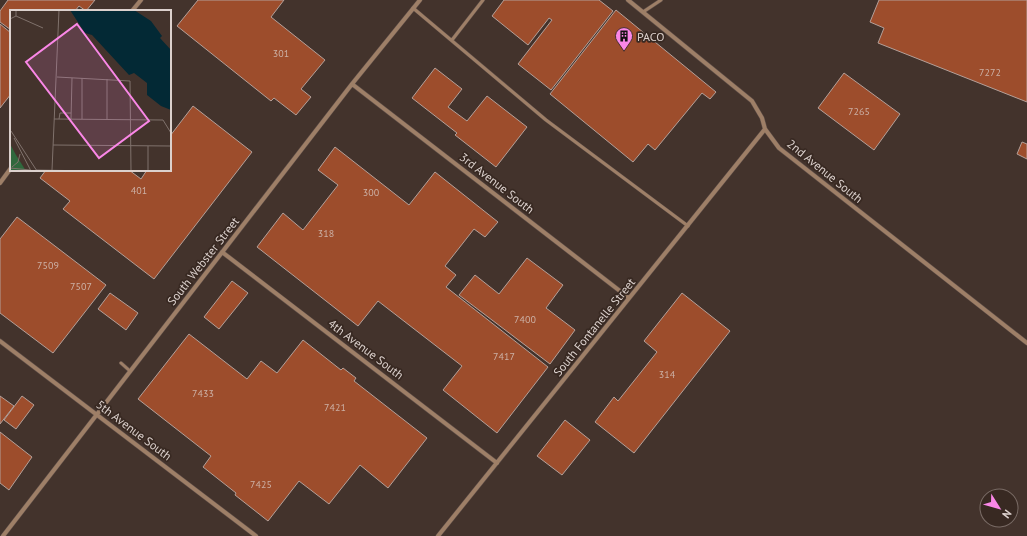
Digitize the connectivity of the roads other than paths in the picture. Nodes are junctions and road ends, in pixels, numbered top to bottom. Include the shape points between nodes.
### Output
1 (141, 0) edge
2 (420, 0) edge
3 (483, 0) edge
4 (628, 0) edge
5 (661, 0) edge
6 (413, 8) junction
7 (133, 10) edge
8 (643, 12) junction
9 (452, 40) junction
10 (352, 84) junction
11 (765, 129) junction
12 (10, 169) edge
13 (0, 183) edge
14 (688, 226) junction
15 (222, 252) junction
16 (630, 298) junction
17 (0, 341) edge
18 (1027, 343) edge
19 (121, 363) dead end
20 (130, 371) junction
21 (97, 414) junction
22 (497, 463) junction
23 (3, 536) edge
24 (256, 536) edge
25 (438, 536) edge

1 - 7 street
2 - 6 street, South Webster Street
3 - 9 lane
4 - 8 street, 2nd Avenue South
5 - 8 lane
6 - 9 lane
6 - 10 street, South Webster Street
8 - 11 street, 2nd Avenue South via 752,101
9 - 14 lane via 546,120
10 - 15 street, South Webster Street
10 - 16 street, 3rd Avenue South
11 - 14 street, South Fontanelle Street
11 - 18 street, 2nd Avenue South via 779,148
12 - 13 street
14 - 16 street, South Fontanelle Street
15 - 20 street, South Webster Street
15 - 22 street, 4th Avenue South
16 - 22 street, South Fontanelle Street
17 - 21 street, 5th Avenue South
19 - 20 lane
20 - 21 street, South Webster Street
21 - 23 street, South Webster Street
21 - 24 street, 5th Avenue South
22 - 25 street, South Fontanelle Street

